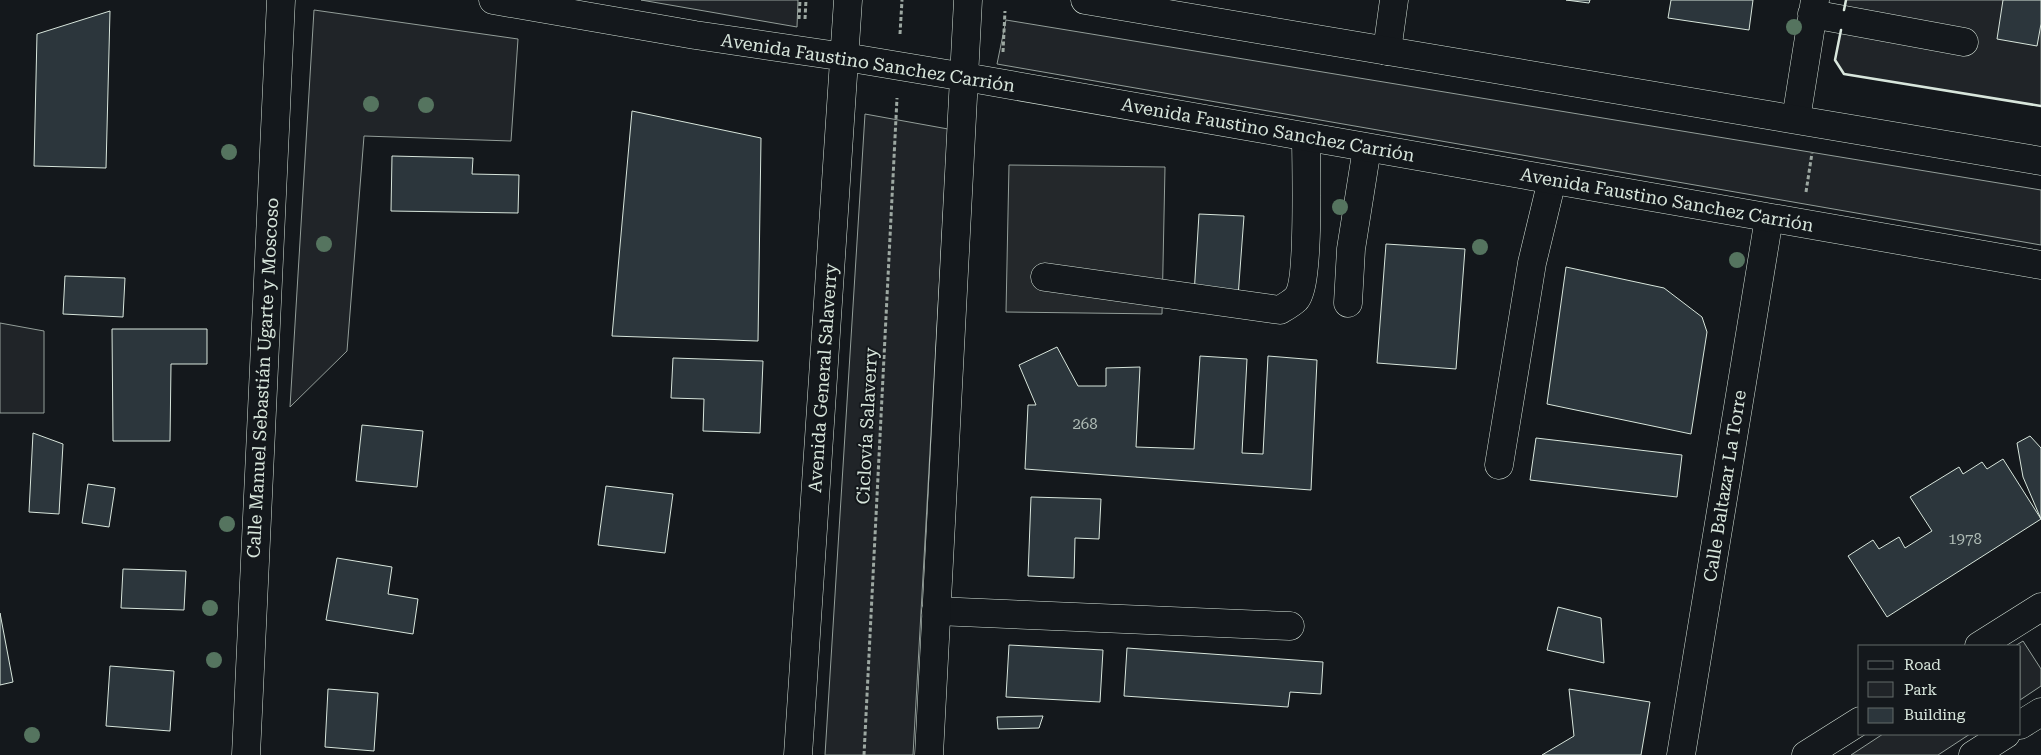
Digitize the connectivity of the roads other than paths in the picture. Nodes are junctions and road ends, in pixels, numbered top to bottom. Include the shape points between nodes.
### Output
1 (281, 0) edge
2 (493, 0) edge
3 (848, 0) edge
4 (968, 0) edge
5 (1085, 0) edge
6 (1394, 0) edge
7 (1813, 7) edge
8 (1964, 42) dead end
9 (1388, 51) junction
10 (845, 57) junction
11 (965, 77) junction
12 (1806, 121) junction
13 (1306, 137) junction
14 (1367, 148) junction
15 (2041, 161) edge
16 (1552, 180) junction
17 (1769, 218) junction
18 (2041, 265) edge
19 (1045, 277) dead end
20 (1348, 303) dead end
21 (1499, 465) dead end
22 (2041, 607) edge
23 (936, 611) junction
24 (1290, 626) dead end
25 (1981, 645) edge
26 (2041, 712) edge
27 (1858, 722) edge
28 (2021, 724) edge
29 (2004, 735) edge
30 (246, 755) edge
31 (798, 755) edge
32 (929, 755) edge
33 (1681, 755) edge
34 (1806, 755) edge
35 (1973, 755) edge

1 - 30 main road, Calle Manuel Sebastián Ugarte y Moscoso
2 - 10 main road, Avenida Faustino Sanchez Carrión
3 - 10 main road, Avenida General Salaverry
4 - 11 main road
5 - 9 main road
6 - 9 main road
7 - 8 main road
7 - 12 main road
9 - 12 main road
10 - 11 main road, Avenida Faustino Sanchez Carrión
10 - 31 main road, Avenida General Salaverry
11 - 13 main road, Avenida Faustino Sanchez Carrión
11 - 23 main road
12 - 15 main road
13 - 14 main road, Avenida Faustino Sanchez Carrión
13 - 19 main road via 1303,279 1297,298 1280,310
14 - 16 main road, Avenida Faustino Sanchez Carrión
14 - 20 main road via 1351,249
16 - 17 main road, Avenida Faustino Sanchez Carrión
16 - 21 main road via 1532,263
17 - 18 main road, Avenida Faustino Sanchez Carrión
17 - 33 main road, Calle Baltazar La Torre
22 - 25 main road
23 - 24 main road
23 - 32 main road
26 - 28 main road
27 - 34 main road
29 - 35 main road

